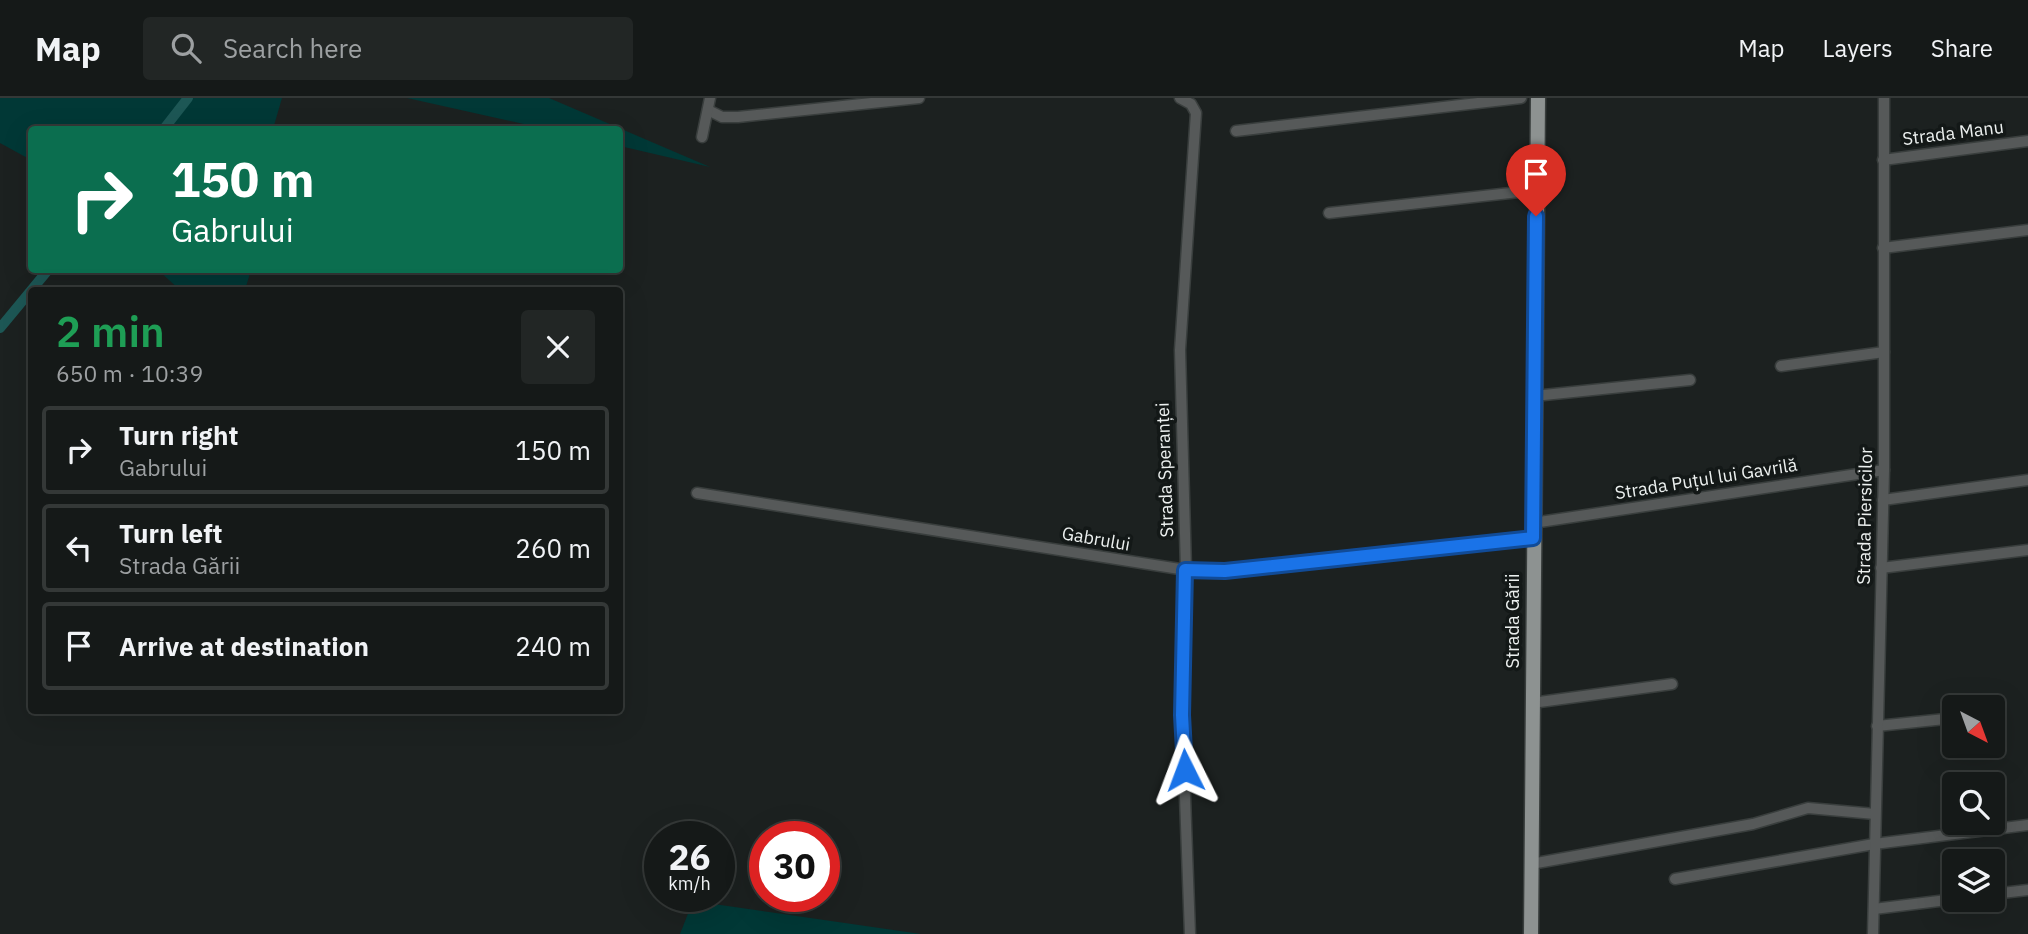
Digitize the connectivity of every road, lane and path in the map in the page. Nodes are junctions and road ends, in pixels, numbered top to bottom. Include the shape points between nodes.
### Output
1 (919, 98) edge
2 (1180, 98) edge
3 (1521, 98) edge
4 (1538, 98) edge
5 (1884, 98) edge
6 (708, 102) edge
7 (1236, 131) dead end
8 (702, 137) dead end
9 (2028, 141) edge
10 (1883, 160) junction
11 (1537, 190) junction
12 (1329, 213) dead end
13 (2028, 230) edge
14 (1883, 248) junction
15 (1884, 352) junction
16 (1781, 366) dead end
17 (1690, 380) dead end
18 (1534, 396) junction
19 (1884, 470) junction
20 (2028, 480) edge
21 (697, 493) dead end
22 (1883, 500) junction
23 (1533, 530) junction
24 (2028, 550) edge
25 (1881, 568) junction
26 (1185, 570) junction
27 (1672, 684) dead end
28 (1532, 703) junction
29 (1942, 719) edge
30 (1877, 726) junction
31 (1875, 814) junction
32 (2028, 825) edge
33 (1874, 844) junction
34 (1531, 864) junction
35 (1675, 879) dead end
36 (2028, 890) edge
37 (2005, 893) edge
38 (1942, 901) edge
39 (1874, 909) junction
40 (1190, 934) edge
41 (1531, 934) edge
42 (1872, 934) edge

1 - 6 street via 738,117 722,117
2 - 26 street, Strada Speranței via 1196,113 1180,349
3 - 7 street
4 - 11 main road, Strada Gării
5 - 10 street, Strada Piersicilor
6 - 8 street
9 - 10 street, Strada Manu
10 - 14 street, Strada Piersicilor
11 - 12 street
11 - 18 main road, Strada Gării
13 - 14 street
14 - 15 street, Strada Piersicilor
15 - 16 street
15 - 19 street, Strada Piersicilor
17 - 18 street
18 - 23 main road, Strada Gării
19 - 22 street, Strada Piersicilor
19 - 23 street, Strada Puțul lui Gavrilă
20 - 22 street
21 - 26 street, Gabrului
22 - 25 street, Strada Piersicilor
23 - 26 street, Gabrului via 1225,571
23 - 28 main road, Strada Gării
24 - 25 street
25 - 30 street, Strada Piersicilor
26 - 40 street, Strada Speranței via 1182,715
27 - 28 street
28 - 34 main road, Strada Gării
29 - 30 street
30 - 31 street, Strada Piersicilor
31 - 33 street, Strada Piersicilor
31 - 34 street via 1808,808 1752,824
32 - 33 street
33 - 35 street
33 - 39 street, Strada Piersicilor
34 - 41 main road, Strada Gării
36 - 37 street
38 - 39 street
39 - 42 street, Strada Piersicilor

